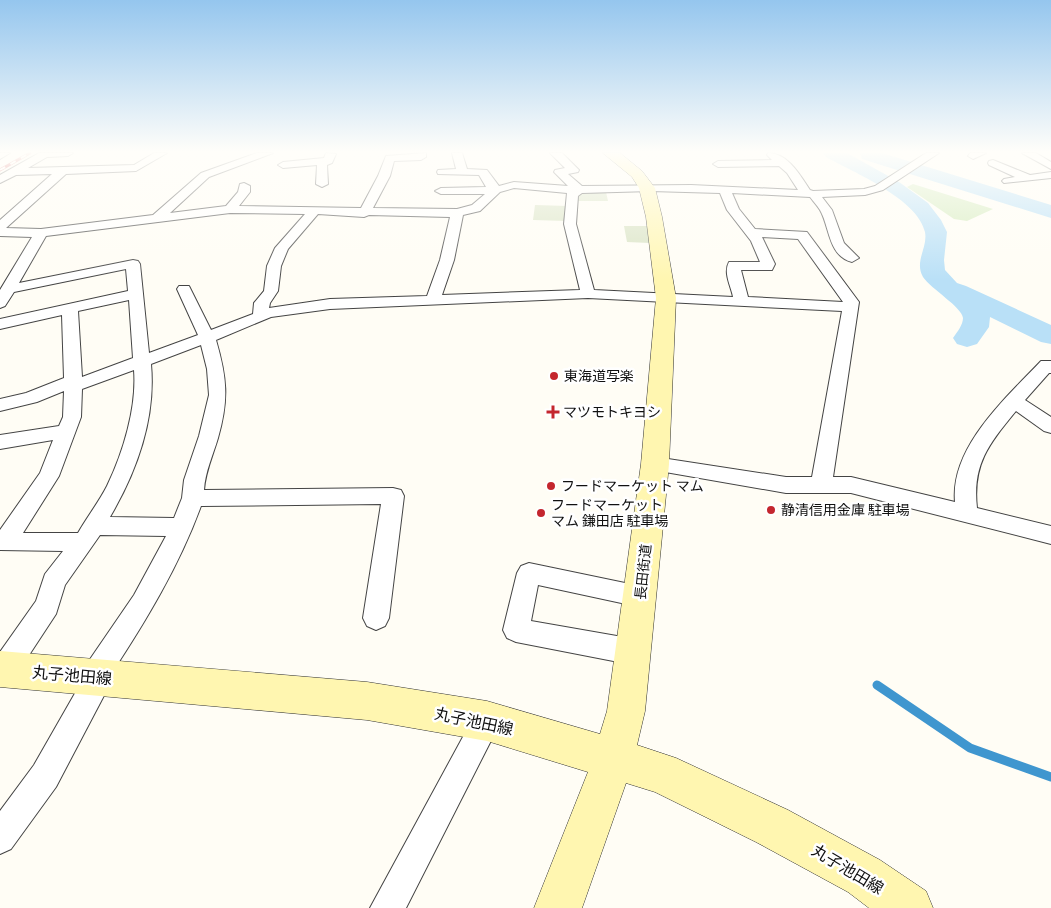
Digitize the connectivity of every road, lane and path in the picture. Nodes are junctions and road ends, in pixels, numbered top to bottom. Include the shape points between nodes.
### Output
1 (35, 195) edge
2 (181, 195) edge
3 (241, 195) edge
4 (374, 195) edge
5 (491, 195) edge
6 (572, 195) edge
7 (649, 195) edge
8 (730, 195) edge
9 (811, 195) edge
10 (230, 209) junction
11 (314, 211) junction
12 (364, 213) junction
13 (456, 213) junction
14 (157, 218) junction
15 (0, 227) edge
16 (0, 232) edge
17 (41, 233) junction
18 (750, 233) junction
19 (852, 258) dead end
20 (184, 289) dead end
21 (136, 294) junction
22 (588, 294) junction
23 (5, 296) edge
24 (666, 298) junction
25 (433, 299) junction
26 (741, 303) junction
27 (851, 307) junction
28 (70, 309) junction
29 (261, 316) junction
30 (0, 324) edge
31 (207, 338) junction
32 (142, 361) junction
33 (1051, 368) edge
34 (73, 383) junction
35 (1013, 401) junction
36 (0, 405) edge
37 (1051, 426) edge
38 (67, 430) junction
39 (0, 442) edge
40 (655, 464) junction
41 (820, 485) junction
42 (193, 498) junction
43 (967, 514) junction
44 (182, 527) junction
45 (89, 534) junction
46 (1050, 537) edge
47 (640, 596) junction
48 (376, 618) dead end
49 (634, 652) junction
50 (2, 669) edge
51 (97, 677) junction
52 (487, 721) junction
53 (614, 758) junction
54 (0, 838) edge
55 (386, 908) edge
56 (558, 908) edge
57 (909, 908) edge

1 - 15 street
2 - 14 street
3 - 10 street
4 - 12 street
5 - 13 street via 476,208
6 - 22 street via 570,224
7 - 24 main road, 長田街道
8 - 18 street via 733,210
9 - 19 street via 826,210 838,244
10 - 11 street
10 - 14 street
11 - 12 street
11 - 29 street via 278,255 271,291 262,303
12 - 13 street
13 - 25 street via 447,260
14 - 17 street
16 - 17 street
17 - 23 street
18 - 26 street via 768,264 767,267 734,265
18 - 27 street via 802,235 851,302
20 - 31 street
21 - 23 street via 133,264
21 - 28 street
21 - 32 street
22 - 24 street
22 - 25 street
24 - 26 street
24 - 40 main road, 長田街道
25 - 29 street via 330,304
26 - 27 street
27 - 41 street
28 - 30 street
28 - 34 street
29 - 31 street
31 - 32 street
31 - 42 street via 216,368 218,395 210,436 194,480
32 - 34 street
32 - 45 street via 142,406 133,442 115,491
33 - 35 street via 1047,366
34 - 36 street
34 - 38 street via 72,417
35 - 37 street
35 - 43 street via 972,460 965,477
38 - 39 street
38 - 45 street via 49,476 4,542
40 - 41 street via 786,485
40 - 47 main road, 長田街道
41 - 43 street via 851,485
42 - 44 street
42 - 48 street via 393,496
43 - 46 street
44 - 45 street
44 - 51 street via 143,603
45 - 50 street via 54,581 47,606
47 - 49 main road, 長田街道
47 - 49 street via 529,573 516,630
49 - 53 main road, 長田街道 via 626,711
50 - 51 main road, 丸子池田線
51 - 52 main road, 丸子池田線 via 367,701
51 - 54 street via 46,776
52 - 53 main road, 丸子池田線
52 - 55 street
53 - 56 main road, 長田街道
53 - 57 main road, 丸子池田線 via 661,773 772,826 864,876

